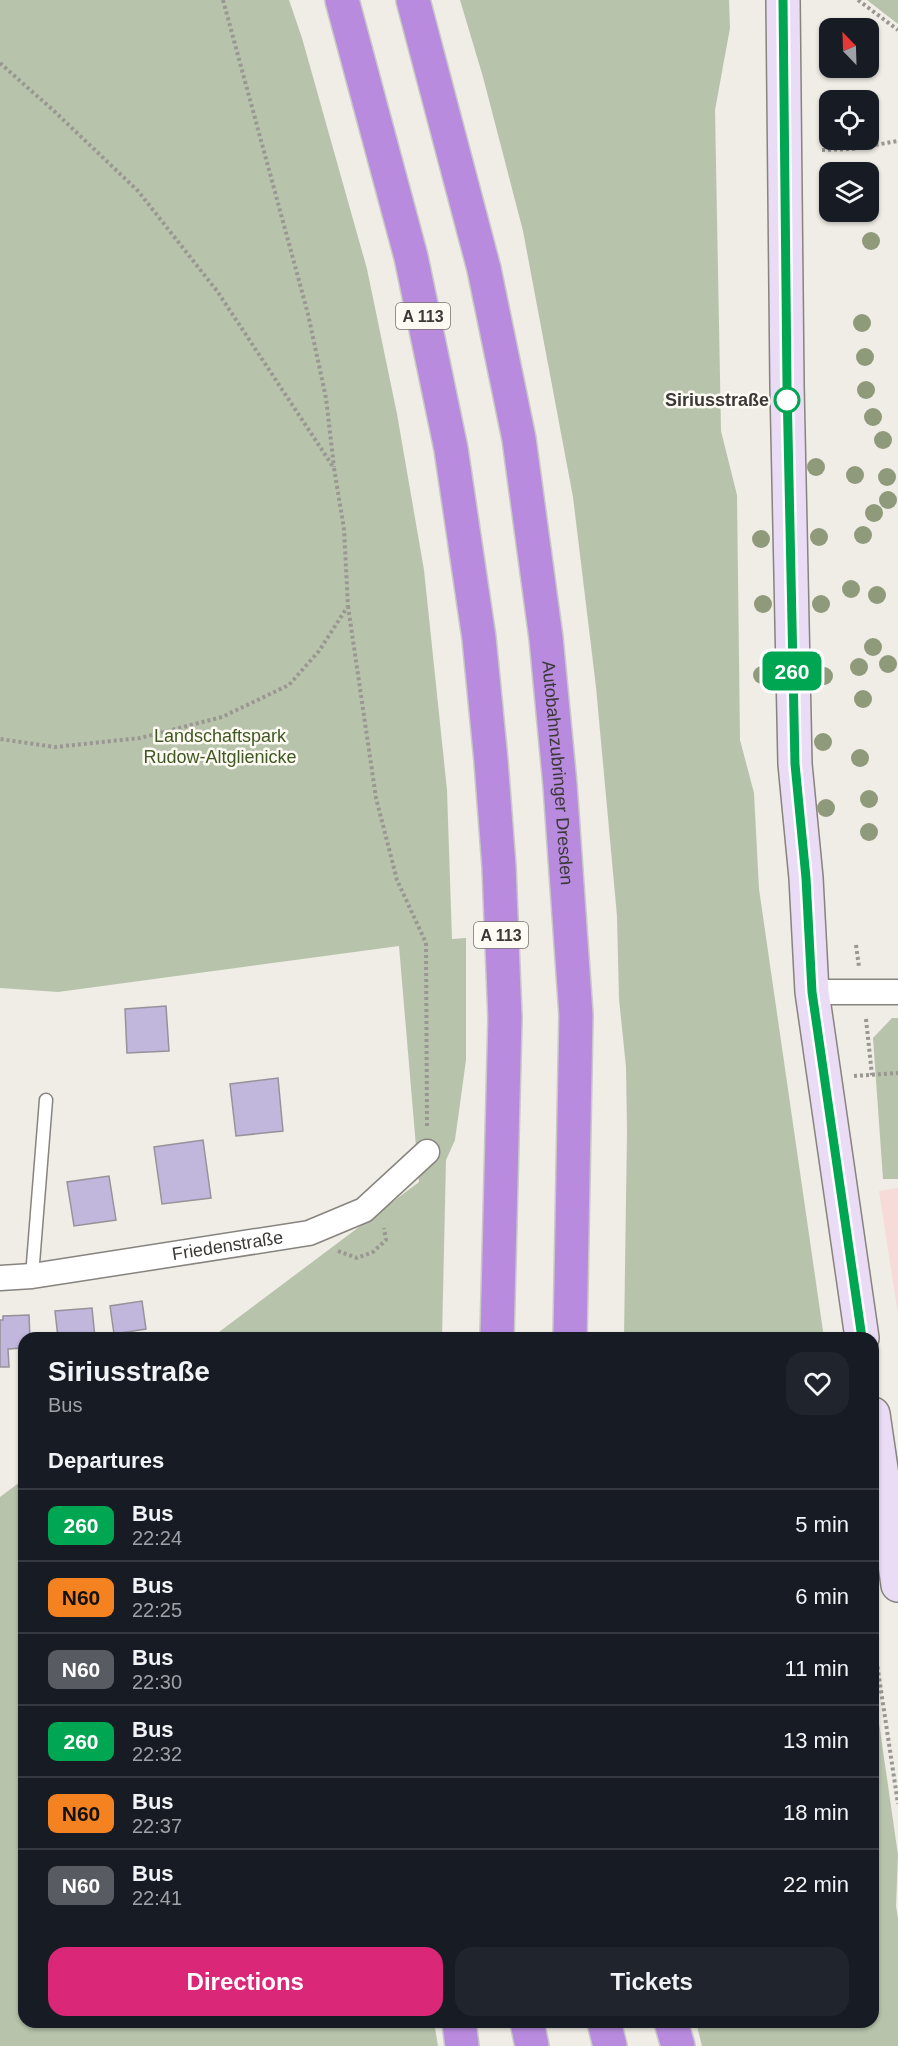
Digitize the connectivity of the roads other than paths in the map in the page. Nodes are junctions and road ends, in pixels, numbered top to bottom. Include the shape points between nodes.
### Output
1 (342, 0) edge
2 (413, 0) edge
3 (783, 0) edge
4 (812, 992) junction
5 (898, 992) edge
6 (46, 1100) dead end
7 (427, 1152) road end
8 (32, 1276) junction
9 (0, 1278) edge
10 (497, 1332) edge
11 (570, 1332) edge
12 (861, 1332) edge
13 (879, 1455) edge
14 (898, 1585) edge
15 (460, 2028) edge
16 (528, 2028) edge
17 (606, 2028) edge
18 (673, 2028) edge
19 (462, 2046) edge
20 (532, 2046) edge
21 (610, 2046) edge
22 (678, 2046) edge

1 - 10 highway, A 113 via 411,257 451,449 479,638 498,855 505,1018
2 - 11 highway, Autobahnzubringer Dresden via 484,269 519,439 546,638 576,1015
3 - 4 main road via 793,711
4 - 5 street
4 - 12 main road
6 - 8 lane
7 - 8 street, Friedenstraße via 364,1210 309,1233
8 - 9 street, Friedenstraße
13 - 14 main road
15 - 19 highway
16 - 20 highway
17 - 21 highway
18 - 22 highway

